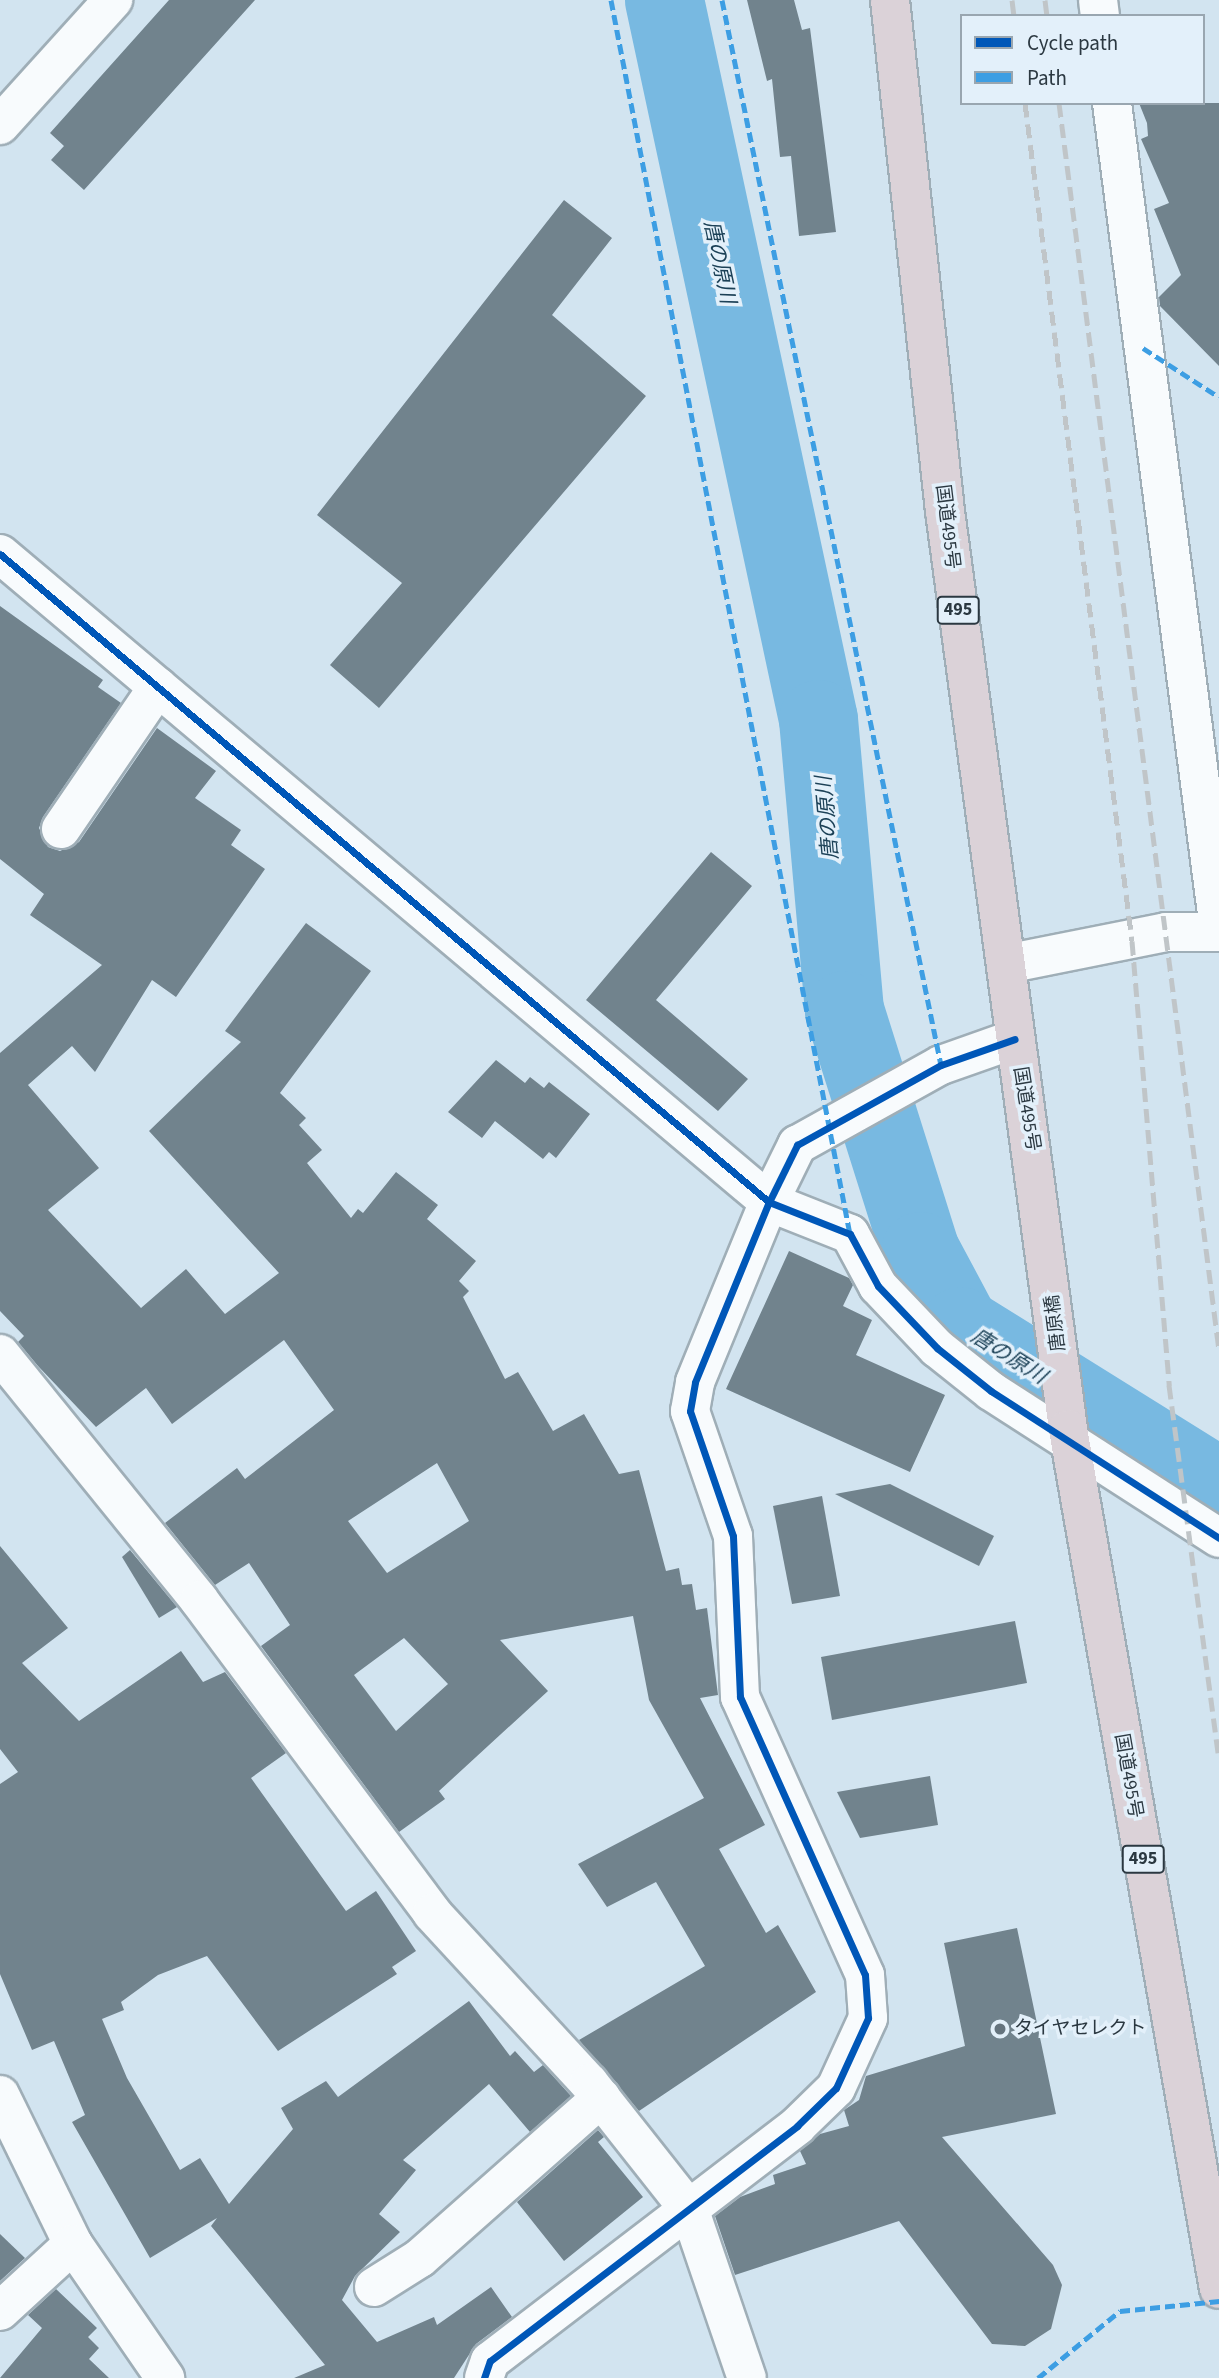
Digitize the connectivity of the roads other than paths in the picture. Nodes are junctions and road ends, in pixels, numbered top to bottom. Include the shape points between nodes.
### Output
1 (113, 0) edge
2 (890, 0) edge
3 (1112, 105) edge
4 (0, 125) edge
5 (0, 554) edge
6 (158, 687) junction
7 (61, 830) dead end
8 (1219, 931) edge
9 (1006, 964) junction
10 (1015, 1039) junction
11 (769, 1202) junction
12 (1043, 1218) joint
13 (0, 1354) edge
14 (1070, 1436) junction
15 (1219, 1538) edge
16 (0, 2095) edge
17 (601, 2098) junction
18 (690, 2211) junction
19 (73, 2244) junction
20 (374, 2287) dead end
21 (1219, 2289) edge
22 (0, 2311) edge
23 (164, 2378) edge
24 (484, 2378) edge
25 (747, 2378) edge

1 - 4 street
2 - 9 highway, 国道495号 / 495 via 945,511
3 - 8 street
5 - 6 street
6 - 7 street
6 - 11 street
8 - 9 street via 1166,932
9 - 10 highway, 国道495号 / 495
10 - 11 street via 940,1065 797,1145
10 - 12 highway, 国道495号 / 495
11 - 14 street via 850,1234 878,1286 937,1348
11 - 18 street via 695,1382 690,1411 733,1536 740,1698 865,1975 868,2018 836,2088
12 - 14 highway, 唐原橋 / 495
13 - 17 street via 199,1600 432,1913
14 - 15 street
14 - 21 highway, 国道495号 / 495
16 - 19 street
17 - 18 street
17 - 20 street via 420,2258
18 - 24 street via 490,2361
18 - 25 street
19 - 22 street
19 - 23 street

